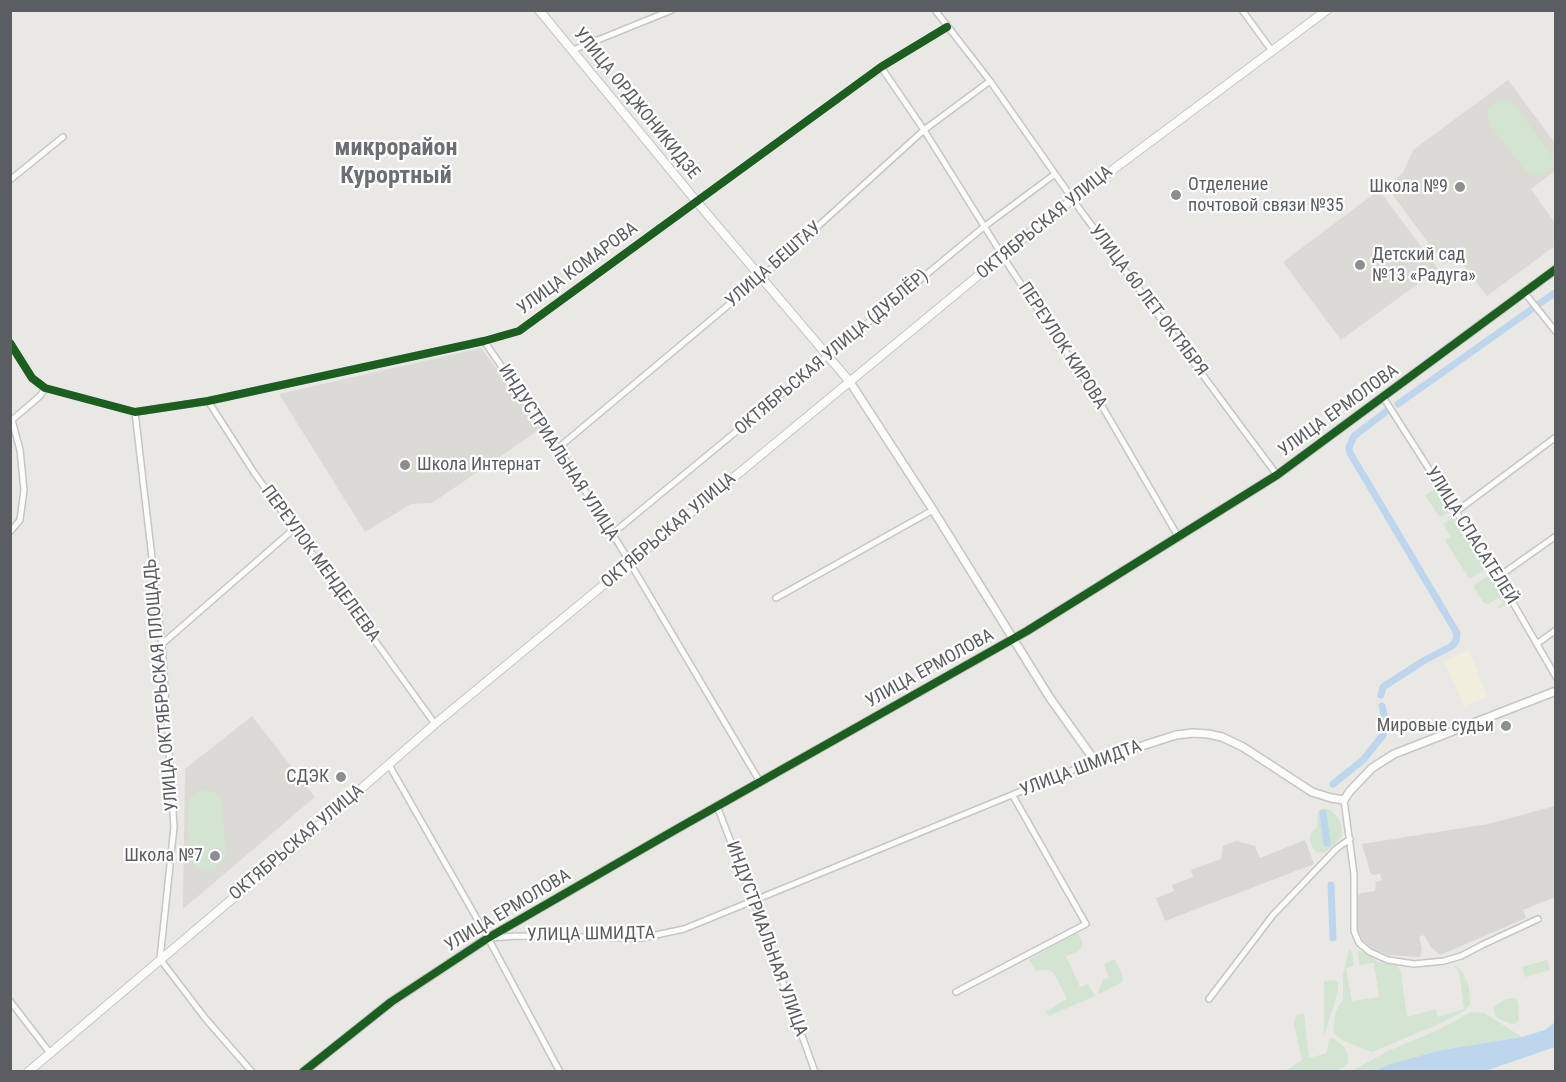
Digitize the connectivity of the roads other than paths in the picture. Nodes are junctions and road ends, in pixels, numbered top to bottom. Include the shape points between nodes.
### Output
1 (539, 10) edge
2 (672, 10) edge
3 (935, 10) edge
4 (1242, 10) edge
5 (1327, 10) edge
6 (947, 27) junction
7 (573, 50) junction
8 (1272, 51) junction
9 (881, 67) junction
10 (990, 81) junction
11 (924, 130) junction
12 (63, 137) dead end
13 (1055, 174) junction
14 (10, 180) edge
15 (1072, 198) junction
16 (696, 202) junction
17 (985, 226) junction
18 (1004, 255) junction
19 (1556, 269) edge
20 (762, 277) junction
21 (1524, 292) junction
22 (1556, 332) edge
23 (484, 341) junction
24 (10, 343) edge
25 (828, 356) junction
26 (850, 382) junction
27 (45, 388) junction
28 (1385, 400) junction
29 (208, 401) junction
30 (135, 412) junction
31 (11, 420) edge
32 (1556, 437) edge
33 (558, 448) junction
34 (1277, 475) junction
35 (933, 510) junction
36 (1456, 511) junction
37 (295, 528) junction
38 (10, 532) edge
39 (612, 534) junction
40 (1556, 536) edge
41 (1179, 538) junction
42 (630, 564) junction
43 (1498, 577) junction
44 (776, 598) dead end
45 (1556, 630) edge
46 (1014, 639) junction
47 (1538, 643) junction
48 (162, 644) junction
49 (1556, 676) edge
50 (1556, 691) edge
51 (435, 724) junction
52 (1095, 761) junction
53 (389, 765) junction
54 (760, 782) junction
55 (1013, 796) junction
56 (1344, 800) junction
57 (717, 806) junction
58 (1350, 838) junction
59 (754, 902) junction
60 (1538, 919) dead end
61 (488, 938) junction
62 (160, 959) junction
63 (956, 992) dead end
64 (1209, 999) dead end
65 (10, 1001) edge
66 (50, 1053) junction
67 (28, 1071) edge
68 (252, 1071) edge
69 (303, 1071) edge
70 (560, 1071) edge
71 (814, 1071) edge

1 - 7 main road, УЛИЦА ОРДЖОНИКИДЗЕ
2 - 7 street
3 - 6 street, УЛИЦА 60 ЛЕТ ОКТЯБРЯ
4 - 8 street
5 - 8 main road, ОКТЯБРЬСКАЯ УЛИЦА
6 - 9 street, УЛИЦА КОМАРОВА
6 - 10 street, УЛИЦА 60 ЛЕТ ОКТЯБРЯ
7 - 16 main road, УЛИЦА ОРДЖОНИКИДЗЕ
8 - 15 main road, ОКТЯБРЬСКАЯ УЛИЦА
9 - 11 street, ПЕРЕУЛОК КИРОВА
9 - 16 street, УЛИЦА КОМАРОВА
10 - 11 street, УЛИЦА БЕШТАУ
10 - 13 street, УЛИЦА 60 ЛЕТ ОКТЯБРЯ
11 - 17 street, ПЕРЕУЛОК КИРОВА
11 - 20 street, УЛИЦА БЕШТАУ
12 - 14 street
13 - 15 street, УЛИЦА 60 ЛЕТ ОКТЯБРЯ
13 - 17 street, ОКТЯБРЬСКАЯ УЛИЦА (ДУБЛЁР)
15 - 18 main road, ОКТЯБРЬСКАЯ УЛИЦА
15 - 34 street, УЛИЦА 60 ЛЕТ ОКТЯБРЯ
16 - 20 main road, УЛИЦА ОРДЖОНИКИДЗЕ
16 - 23 street, УЛИЦА КОМАРОВА via 519,331
17 - 18 street, ПЕРЕУЛОК КИРОВА
17 - 25 street, ОКТЯБРЬСКАЯ УЛИЦА (ДУБЛЁР)
18 - 26 main road, ОКТЯБРЬСКАЯ УЛИЦА
18 - 41 street, ПЕРЕУЛОК КИРОВА via 1102,406
19 - 21 street, УЛИЦА ЕРМОЛОВА
20 - 25 main road, УЛИЦА ОРДЖОНИКИДЗЕ
20 - 33 street, УЛИЦА БЕШТАУ
21 - 22 street
21 - 28 street, УЛИЦА ЕРМОЛОВА
23 - 29 street, УЛИЦА КОМАРОВА
23 - 33 street, ИНДУСТРИАЛЬНАЯ УЛИЦА
24 - 27 street via 32,378
25 - 26 main road, УЛИЦА ОРДЖОНИКИДЗЕ
25 - 39 street, ОКТЯБРЬСКАЯ УЛИЦА (ДУБЛЁР)
26 - 35 street, УЛИЦА ОРДЖОНИКИДЗЕ
26 - 42 main road, ОКТЯБРЬСКАЯ УЛИЦА
27 - 30 street
27 - 31 street
28 - 34 street, УЛИЦА ЕРМОЛОВА
28 - 36 street, УЛИЦА СПАСАТЕЛЕЙ
29 - 30 street, УЛИЦА КОМАРОВА
29 - 37 street, ПЕРЕУЛОК МЕНДЕЛЕЕВА
30 - 48 street, УЛИЦА ОКТЯБРЬСКАЯ ПЛОЩАДЬ
31 - 38 street via 20,450 24,490 20,520
32 - 36 street
33 - 39 street, ИНДУСТРИАЛЬНАЯ УЛИЦА
34 - 41 street, УЛИЦА ЕРМОЛОВА
35 - 44 street
35 - 46 street, УЛИЦА ОРДЖОНИКИДЗЕ
36 - 43 street, УЛИЦА СПАСАТЕЛЕЙ
37 - 48 street
37 - 51 street, ПЕРЕУЛОК МЕНДЕЛЕЕВА
39 - 42 street, ИНДУСТРИАЛЬНАЯ УЛИЦА
40 - 43 street
41 - 46 street, УЛИЦА ЕРМОЛОВА
42 - 51 main road, ОКТЯБРЬСКАЯ УЛИЦА
42 - 54 street, ИНДУСТРИАЛЬНАЯ УЛИЦА
43 - 47 street, УЛИЦА СПАСАТЕЛЕЙ
45 - 47 street
46 - 52 street, УЛИЦА ОРДЖОНИКИДЗЕ
46 - 54 street, УЛИЦА ЕРМОЛОВА
47 - 49 street, УЛИЦА СПАСАТЕЛЕЙ
48 - 62 street, УЛИЦА ОКТЯБРЬСКАЯ ПЛОЩАДЬ via 174,827
50 - 56 street via 1394,754 1372,768
51 - 53 main road, ОКТЯБРЬСКАЯ УЛИЦА
52 - 55 street, УЛИЦА ШМИДТА
52 - 56 street, УЛИЦА ШМИДТА via 1176,735 1208,734 1243,747 1312,792
53 - 61 street
53 - 62 main road, ОКТЯБРЬСКАЯ УЛИЦА
54 - 57 street, УЛИЦА ЕРМОЛОВА
55 - 59 street, УЛИЦА ШМИДТА
55 - 63 street via 1086,924
56 - 58 street
57 - 59 street, ИНДУСТРИАЛЬНАЯ УЛИЦА
57 - 61 street, УЛИЦА ЕРМОЛОВА
58 - 60 street via 1354,931 1359,943 1388,960 1414,964 1444,961
58 - 64 street via 1273,915
59 - 61 street, УЛИЦА ШМИДТА via 684,929 642,938
59 - 71 street, ИНДУСТРИАЛЬНАЯ УЛИЦА
61 - 69 street, УЛИЦА ЕРМОЛОВА via 391,1002
61 - 70 street
62 - 66 main road, ОКТЯБРЬСКАЯ УЛИЦА
62 - 68 street
65 - 66 street
66 - 67 main road, ОКТЯБРЬСКАЯ УЛИЦА

